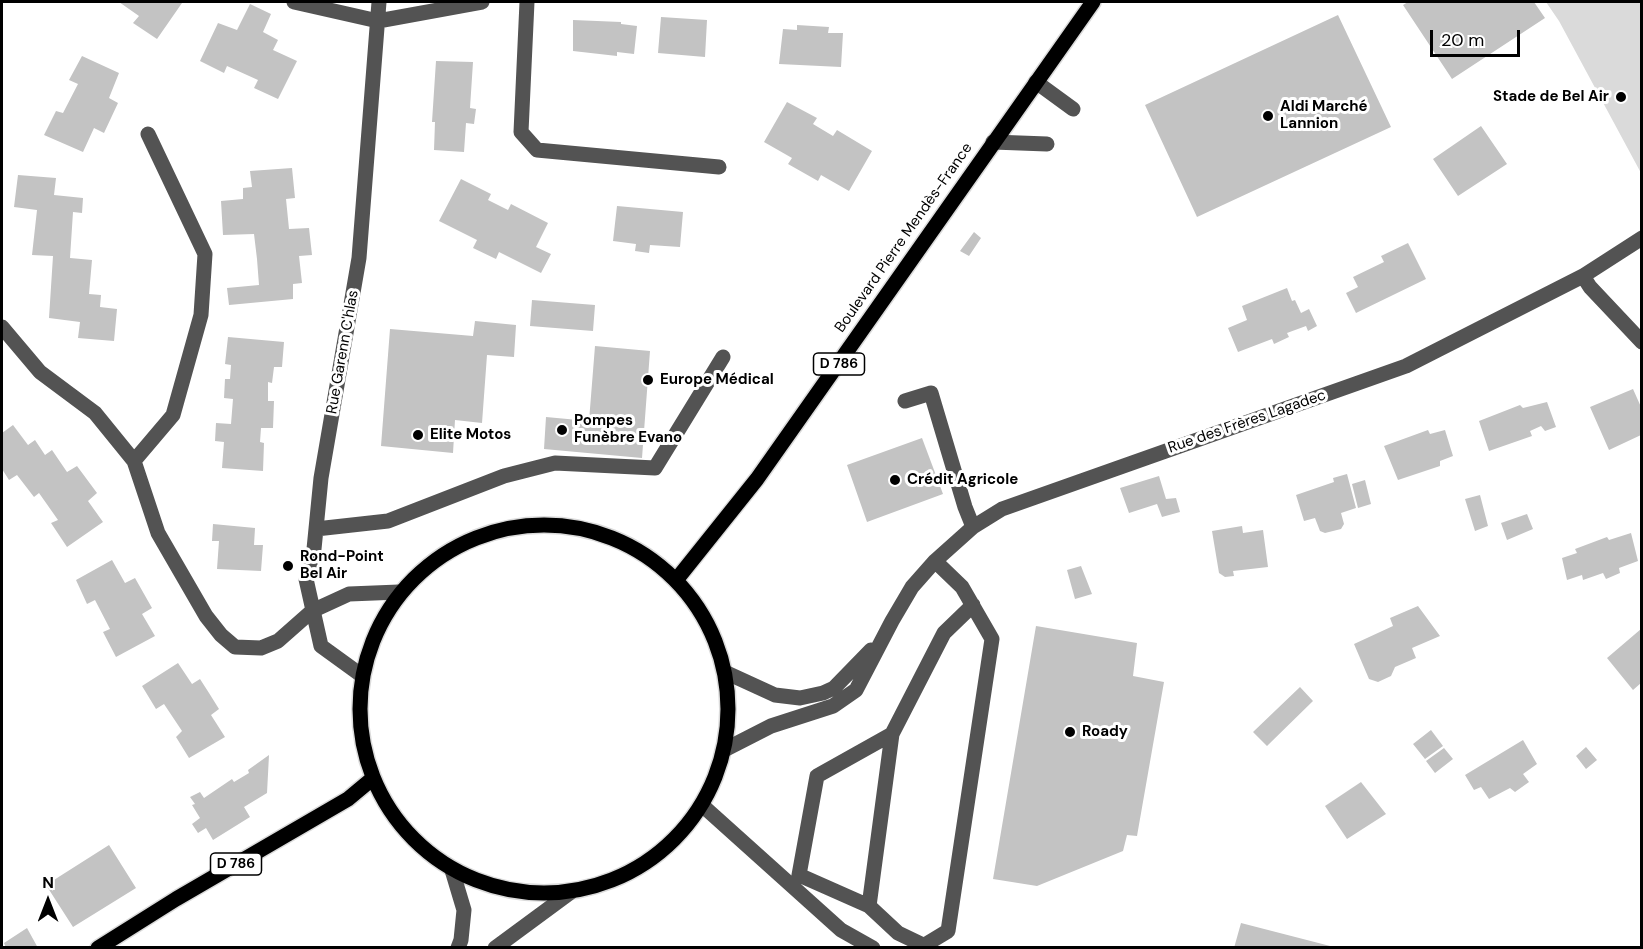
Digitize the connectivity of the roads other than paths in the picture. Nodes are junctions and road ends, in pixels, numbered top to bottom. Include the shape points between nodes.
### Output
1 (294, 2) edge
2 (379, 2) edge
3 (483, 2) edge
4 (526, 2) edge
5 (1093, 2) edge
6 (378, 21) junction
7 (1036, 82) junction
8 (1073, 109) dead end
9 (148, 134) dead end
10 (993, 142) junction
11 (1047, 144) dead end
12 (719, 167) dead end
13 (1641, 238) edge
14 (1582, 276) junction
15 (2, 327) edge
16 (2, 342) edge
17 (1641, 342) edge
18 (17, 345) junction
19 (723, 357) dead end
20 (905, 401) dead end
21 (134, 461) junction
22 (972, 527) junction
23 (316, 529) junction
24 (935, 561) junction
25 (677, 579) junction
26 (399, 592) junction
27 (972, 605) junction
28 (312, 611) junction
29 (884, 638) junction
30 (727, 673) junction
31 (361, 675) junction
32 (892, 734) junction
33 (726, 749) junction
34 (372, 779) junction
35 (703, 806) junction
36 (452, 870) junction
37 (571, 892) junction
38 (869, 906) junction
39 (922, 946) edge
40 (98, 948) edge
41 (458, 948) edge
42 (495, 948) edge
43 (873, 948) edge

1 - 6 street
2 - 6 street, Rue Garenn C'hlas
3 - 6 street
4 - 12 street via 521,132 537,150
5 - 7 main road, Boulevard Pierre Mendès-France / D 786
6 - 23 street, Rue Garenn C'hlas via 359,258 321,477
7 - 8 street
7 - 10 main road, Boulevard Pierre Mendès-France / D 786
9 - 21 street via 205,254 201,315 173,415
10 - 11 street
10 - 25 main road, Boulevard Pierre Mendès-France / D 786 via 757,478
13 - 14 street, Rue des Frères Lagadec
14 - 17 street
14 - 22 street, Rue des Frères Lagadec via 1406,366 1002,509
15 - 18 street
16 - 18 street
18 - 21 street via 40,372 95,413
19 - 23 street via 655,468 555,463 504,476 388,521
20 - 22 street via 931,393
21 - 28 street via 158,533 206,616 235,647 261,648 278,641
22 - 24 street, Rue des Frères Lagadec
23 - 28 street, Rue Garenn C'hlas via 306,579
24 - 27 street via 962,587
24 - 29 street, Rue des Frères Lagadec via 912,587
25 - 26 main road via 626,542 567,525 504,528 446,551
25 - 30 main road via 709,622
26 - 28 street via 349,594
26 - 31 main road via 375,631
27 - 32 street via 944,633
27 - 39 street via 992,639 948,931
28 - 31 street, Rue Garenn C'hlas via 321,646
29 - 30 street, Rue des Frères Lagadec via 834,688 824,693 800,698 775,695
29 - 33 street, Rue des Frères Lagadec via 856,690 833,706 771,726
30 - 33 main road
31 - 34 main road via 359,728
32 - 38 street
32 - 38 street via 817,776 799,875
33 - 35 main road
34 - 36 main road via 404,831
34 - 40 main road, D 786 via 348,799
35 - 37 main road via 668,847 623,877
35 - 43 street via 841,930
36 - 37 main road via 510,891
36 - 41 street via 464,910
37 - 42 street
38 - 39 street via 898,933

